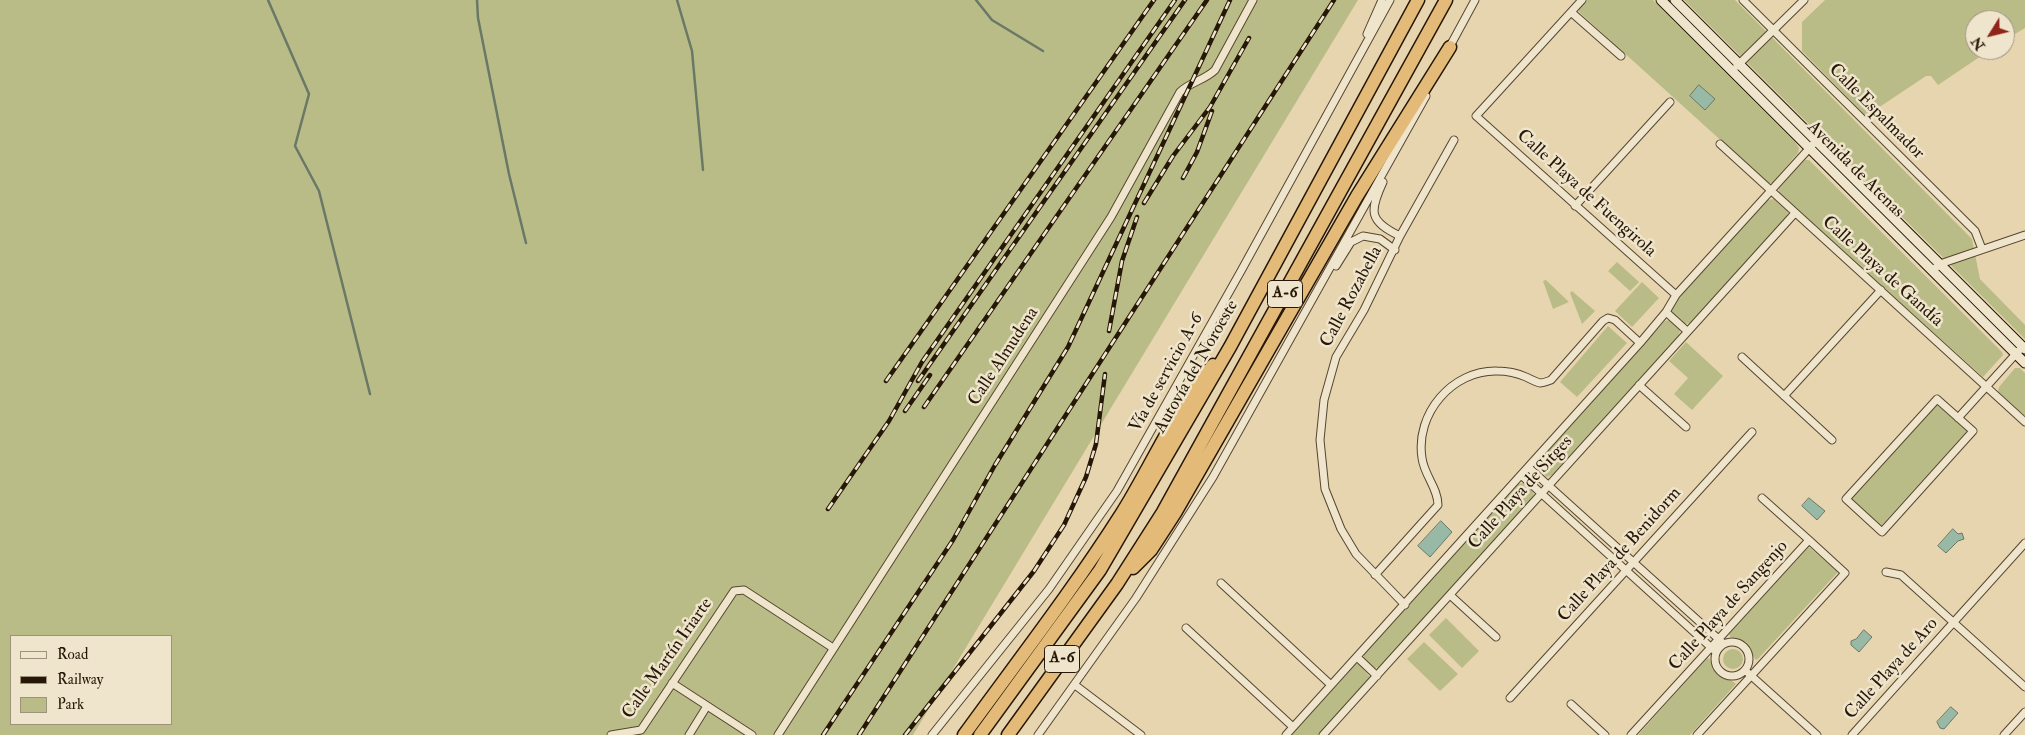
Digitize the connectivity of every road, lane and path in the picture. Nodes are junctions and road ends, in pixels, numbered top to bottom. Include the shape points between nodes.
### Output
1 (1253, 0) edge
2 (1378, 0) edge
3 (1382, 0) edge
4 (1390, 0) edge
5 (1418, 0) edge
6 (1446, 0) edge
7 (1475, 0) edge
8 (1582, 0) edge
9 (1661, 0) edge
10 (1675, 0) edge
11 (1743, 0) edge
12 (1804, 0) edge
13 (1378, 8) junction
14 (1571, 12) junction
15 (1773, 30) junction
16 (1450, 47) junction
17 (1620, 56) dead end
18 (1740, 64) junction
19 (1732, 70) junction
20 (1346, 79) junction
21 (1670, 102) dead end
22 (1418, 111) junction
23 (1454, 140) dead end
24 (1816, 141) junction
25 (1720, 144) dead end
26 (1809, 148) junction
27 (1771, 191) junction
28 (1576, 206) junction
29 (1795, 213) junction
30 (2025, 235) edge
31 (1400, 236) junction
32 (1982, 248) junction
33 (1395, 250) junction
34 (1940, 264) junction
35 (1932, 271) junction
36 (1880, 290) junction
37 (1676, 295) junction
38 (1666, 312) junction
39 (1295, 330) junction
40 (1687, 331) junction
41 (1640, 344) junction
42 (1230, 346) junction
43 (2024, 348) edge
44 (2016, 354) junction
45 (1742, 357) dead end
46 (2025, 364) edge
47 (1639, 385) junction
48 (1986, 387) junction
49 (1784, 396) junction
50 (1958, 418) junction
51 (2025, 422) edge
52 (1686, 427) dead end
53 (1752, 432) dead end
54 (1832, 440) dead end
55 (1528, 467) junction
56 (1521, 475) junction
57 (1548, 485) junction
58 (1541, 493) junction
59 (1762, 498) dead end
60 (1809, 540) junction
61 (2025, 543) edge
62 (1633, 562) junction
63 (1626, 570) junction
64 (1886, 572) dead end
65 (1374, 576) junction
66 (1221, 583) dead end
67 (1117, 584) junction
68 (1450, 595) junction
69 (1404, 605) junction
70 (1954, 623) junction
71 (1186, 628) dead end
72 (1496, 637) dead end
73 (1721, 642) junction
74 (833, 648) junction
75 (1714, 650) junction
76 (1357, 657) junction
77 (1748, 672) junction
78 (1377, 676) junction
79 (672, 683) junction
80 (1331, 685) junction
81 (1075, 686) junction
82 (2025, 687) edge
83 (1510, 698) dead end
84 (1571, 704) dead end
85 (707, 706) junction
86 (2025, 712) edge
87 (1293, 727) junction
88 (611, 735) edge
89 (689, 735) edge
90 (752, 735) edge
91 (778, 735) edge
92 (932, 735) edge
93 (964, 735) edge
94 (980, 735) edge
95 (1008, 735) edge
96 (1038, 735) edge
97 (1141, 735) edge
98 (1286, 735) edge
99 (1323, 735) edge
100 (1605, 735) edge
101 (1631, 735) edge
102 (1697, 735) edge
103 (1817, 735) edge
104 (1852, 735) edge
105 (2004, 735) edge

1 - 74 street, Calle Almudena via 1215,70 1180,92 1111,217 878,583
2 - 13 street
3 - 13 street
4 - 20 street, Vía de servicio A-6
5 - 42 highway, Autovía del Noroeste / A-6
6 - 67 highway, A-6 via 1163,512
7 - 16 street
8 - 14 street
9 - 19 main road, Avenida de Atenas
10 - 18 main road, Avenida de Atenas
11 - 15 street, Calle Espalmador
12 - 15 street
13 - 20 street
14 - 17 street
14 - 28 street, Calle Playa de Fuengirola via 1476,116
15 - 18 street
15 - 32 street, Calle Espalmador via 1976,231
16 - 22 street
16 - 67 highway via 1357,196 1175,513 1151,550
18 - 19 street
18 - 24 main road, Avenida de Atenas
19 - 26 main road, Avenida de Atenas
20 - 92 street, Vía de servicio A-6 via 1117,491 1049,589
21 - 28 street
22 - 31 street via 1373,204 1376,218 1384,228
22 - 39 street
23 - 31 street, Calle Rozabella
24 - 26 street, Calle Playa de Sitges
24 - 34 main road, Avenida de Atenas
25 - 27 street, Calle Playa de Gandía
26 - 27 street, Calle Playa de Sitges
26 - 35 main road, Avenida de Atenas
27 - 29 street, Calle Playa de Gandía
27 - 37 street, Calle Playa de Sitges
28 - 37 street, Calle Playa de Fuengirola
29 - 36 street, Calle Playa de Gandía
29 - 40 street, Calle Playa de Sitges
30 - 32 street
31 - 33 street, Calle Rozabella
32 - 34 street
33 - 39 street via 1380,239 1363,236 1351,242
33 - 65 street, Calle Rozabella via 1336,357 1324,400 1320,440 1328,497 1346,538
34 - 35 street
34 - 43 main road, Avenida de Atenas
35 - 44 main road, Avenida de Atenas
36 - 48 street, Calle Playa de Gandía
36 - 49 street
37 - 38 street, Calle Playa de Sitges
38 - 40 street
38 - 41 street, Calle Playa de Sitges
39 - 81 street via 1212,476 1136,598
40 - 47 street, Calle Playa de Sitges
41 - 55 street, Calle Playa de Sitges
41 - 65 street via 1615,320 1608,318 1551,380 1541,383 1507,371 1487,371 1468,376 1453,385 1440,397 1428,416 1421,438 1422,459 1427,478 1438,496 1438,504
42 - 93 highway via 1198,382 1138,488 1092,560
42 - 94 highway, Autovía del Noroeste / A-6 via 1100,570
43 - 44 street
44 - 46 main road, Avenida de Atenas
44 - 48 street
45 - 49 street
47 - 52 street
47 - 57 street, Calle Playa de Sitges
48 - 50 street
48 - 51 street, Calle Playa de Gandía
49 - 54 street
50 - 50 street via 1937,399 1846,499 1882,532 1972,431
53 - 62 street, Calle Playa de Benidorm
55 - 56 street, Calle Playa de Sitges
55 - 57 street
56 - 58 street
56 - 69 street, Calle Playa de Sitges
57 - 58 street, Calle Playa de Sitges
57 - 62 street
58 - 63 street
58 - 68 street, Calle Playa de Sitges
59 - 60 street
60 - 73 street, Calle Playa de Sangenjo
60 - 77 street, Calle Playa de Sangenjo via 1845,573
61 - 70 street, Calle Playa de Aro
62 - 63 street, Calle Playa de Benidorm
62 - 73 street
63 - 75 street
63 - 83 street, Calle Playa de Benidorm
64 - 70 street via 1901,575
65 - 69 street, Calle Rozabella
66 - 80 street
67 - 95 highway, A-6
68 - 72 street
68 - 78 street, Calle Playa de Sitges
69 - 76 street, Calle Playa de Sitges
70 - 82 street
70 - 104 street, Calle Playa de Aro
71 - 87 street
73 - 75 street
73 - 77 street via 1734,642 1744,648 1749,658
74 - 79 street, Calle Martín Iriarte via 744,590 738,590 730,594
74 - 91 street, Calle Almudena
75 - 77 street via 1715,663 1721,672 1732,676
75 - 101 street, Calle Playa de Sangenjo
76 - 78 street
76 - 80 street, Calle Playa de Sitges
77 - 102 street, Calle Playa de Sangenjo
77 - 103 street
78 - 99 street, Calle Playa de Sitges
79 - 85 street
79 - 88 street, Calle Martín Iriarte via 641,730
80 - 87 street, Calle Playa de Sitges
81 - 96 street
81 - 97 street
84 - 100 street
85 - 89 street
85 - 90 street
86 - 105 street
87 - 98 street, Calle Playa de Sitges

